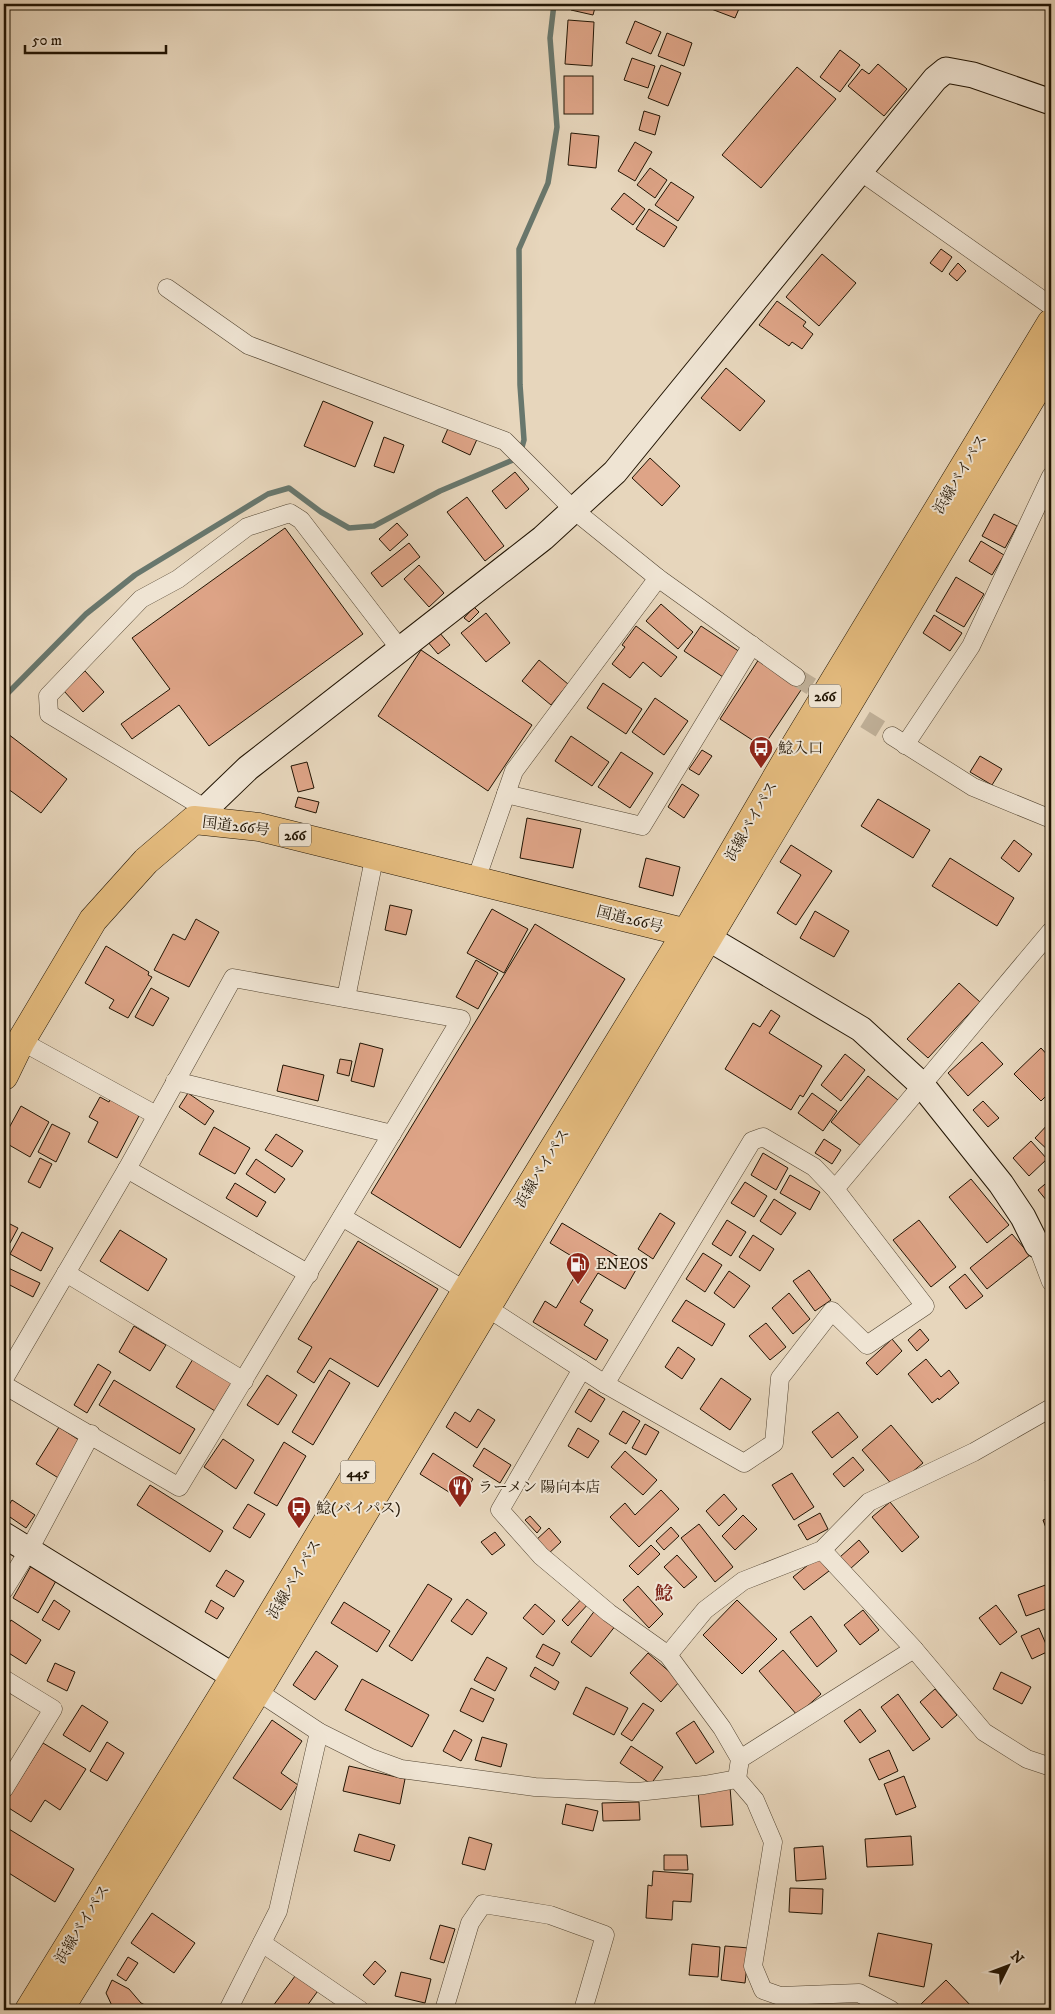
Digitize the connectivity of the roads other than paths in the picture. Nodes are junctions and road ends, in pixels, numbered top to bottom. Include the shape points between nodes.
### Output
1 (1051, 102) edge
2 (861, 172) junction
3 (167, 288) dead end
4 (1051, 306) edge
5 (1051, 323) edge
6 (1051, 365) edge
7 (978, 466) junction
8 (1051, 476) edge
9 (575, 510) junction
10 (658, 578) junction
11 (752, 645) junction
12 (400, 649) junction
13 (796, 676) tunnel mouth
14 (506, 794) junction
15 (200, 814) junction
16 (1051, 819) edge
17 (375, 854) junction
18 (476, 880) junction
19 (1051, 931) edge
20 (697, 935) junction
21 (346, 998) junction
22 (21, 1041) junction
23 (4, 1076) edge
24 (175, 1081) junction
25 (922, 1085) junction
26 (156, 1115) junction
27 (392, 1134) junction
28 (127, 1169) junction
29 (835, 1189) junction
30 (342, 1217) junction
31 (1038, 1245) joint
32 (66, 1273) junction
33 (309, 1274) junction
34 (1051, 1282) edge
35 (476, 1299) junction
36 (582, 1369) junction
37 (4, 1380) edge
38 (244, 1381) junction
39 (606, 1384) junction
40 (4, 1385) edge
41 (1051, 1408) edge
42 (91, 1434) junction
43 (4, 1535) edge
44 (29, 1550) junction
45 (822, 1550) junction
46 (4, 1590) edge
47 (914, 1649) junction
48 (668, 1655) junction
49 (4, 1678) edge
50 (246, 1684) junction
51 (319, 1732) junction
52 (740, 1759) junction
53 (1051, 1767) edge
54 (737, 1779) junction
55 (4, 1789) edge
56 (262, 1943) junction
57 (780, 2003) edge
58 (29, 2010) edge
59 (59, 2010) edge
60 (228, 2010) edge
61 (360, 2010) edge
62 (444, 2010) edge
63 (583, 2010) edge
64 (891, 2010) edge

1 - 2 street via 973,75 946,70 934,79
2 - 4 street
2 - 9 street via 614,472
3 - 9 street via 248,345 506,441
5 - 7 highway, 浜線バイパス / 266
6 - 7 highway, 浜線バイパス / 266
7 - 20 highway, 浜線バイパス / 266 via 796,744
8 - 16 street via 971,646 898,740 973,787
9 - 10 street
9 - 12 street via 544,538
10 - 11 street
10 - 14 street via 514,771
11 - 13 street
11 - 14 street via 642,826
12 - 15 street via 248,768
12 - 15 street via 301,520 290,513 247,527 178,579 141,599 48,696 49,714
14 - 18 street
15 - 17 highway, 国道266号 / 266
15 - 22 highway, 国道266号 via 146,861 93,920
17 - 18 highway, 国道266号 / 266
17 - 21 street
18 - 20 highway, 国道266号 / 266
19 - 25 street
20 - 25 street via 861,1029
20 - 35 highway, 浜線バイパス / 445
21 - 24 street via 233,978
21 - 27 street via 461,1019
22 - 23 highway, 国道266号
22 - 26 street
24 - 26 street
24 - 27 street
25 - 29 street
25 - 31 street via 1001,1184
26 - 28 street
27 - 30 street
28 - 32 street
28 - 33 street
29 - 39 street via 814,1167 763,1137 752,1141
29 - 39 street via 925,1306 867,1345 832,1311 780,1378 774,1443 744,1462
30 - 33 street
30 - 35 street
31 - 34 street
32 - 37 street
32 - 38 street
33 - 38 street
35 - 36 street
35 - 50 highway, 浜線バイパス / 445
36 - 39 street
36 - 48 street via 500,1510 541,1556 609,1613
38 - 42 street via 179,1487
40 - 42 street
41 - 45 street via 974,1452 869,1502
42 - 44 street
43 - 44 street
44 - 46 street
44 - 50 street
45 - 47 street
45 - 48 street via 743,1581 705,1610
47 - 52 street
47 - 53 street via 984,1732 1027,1759
48 - 52 street via 722,1728
49 - 55 street via 53,1709
50 - 51 street
50 - 58 highway, 浜線バイパス / 445
50 - 59 highway, 浜線バイパス / 445
51 - 54 street via 401,1769 534,1787 637,1792 704,1786
51 - 56 street via 278,1911
52 - 54 street
54 - 57 street via 754,1800 773,1842 753,1966 763,1990
56 - 60 street
56 - 61 street
57 - 64 street via 858,1994
62 - 63 street via 470,1923 483,1904 550,1915 605,1935

